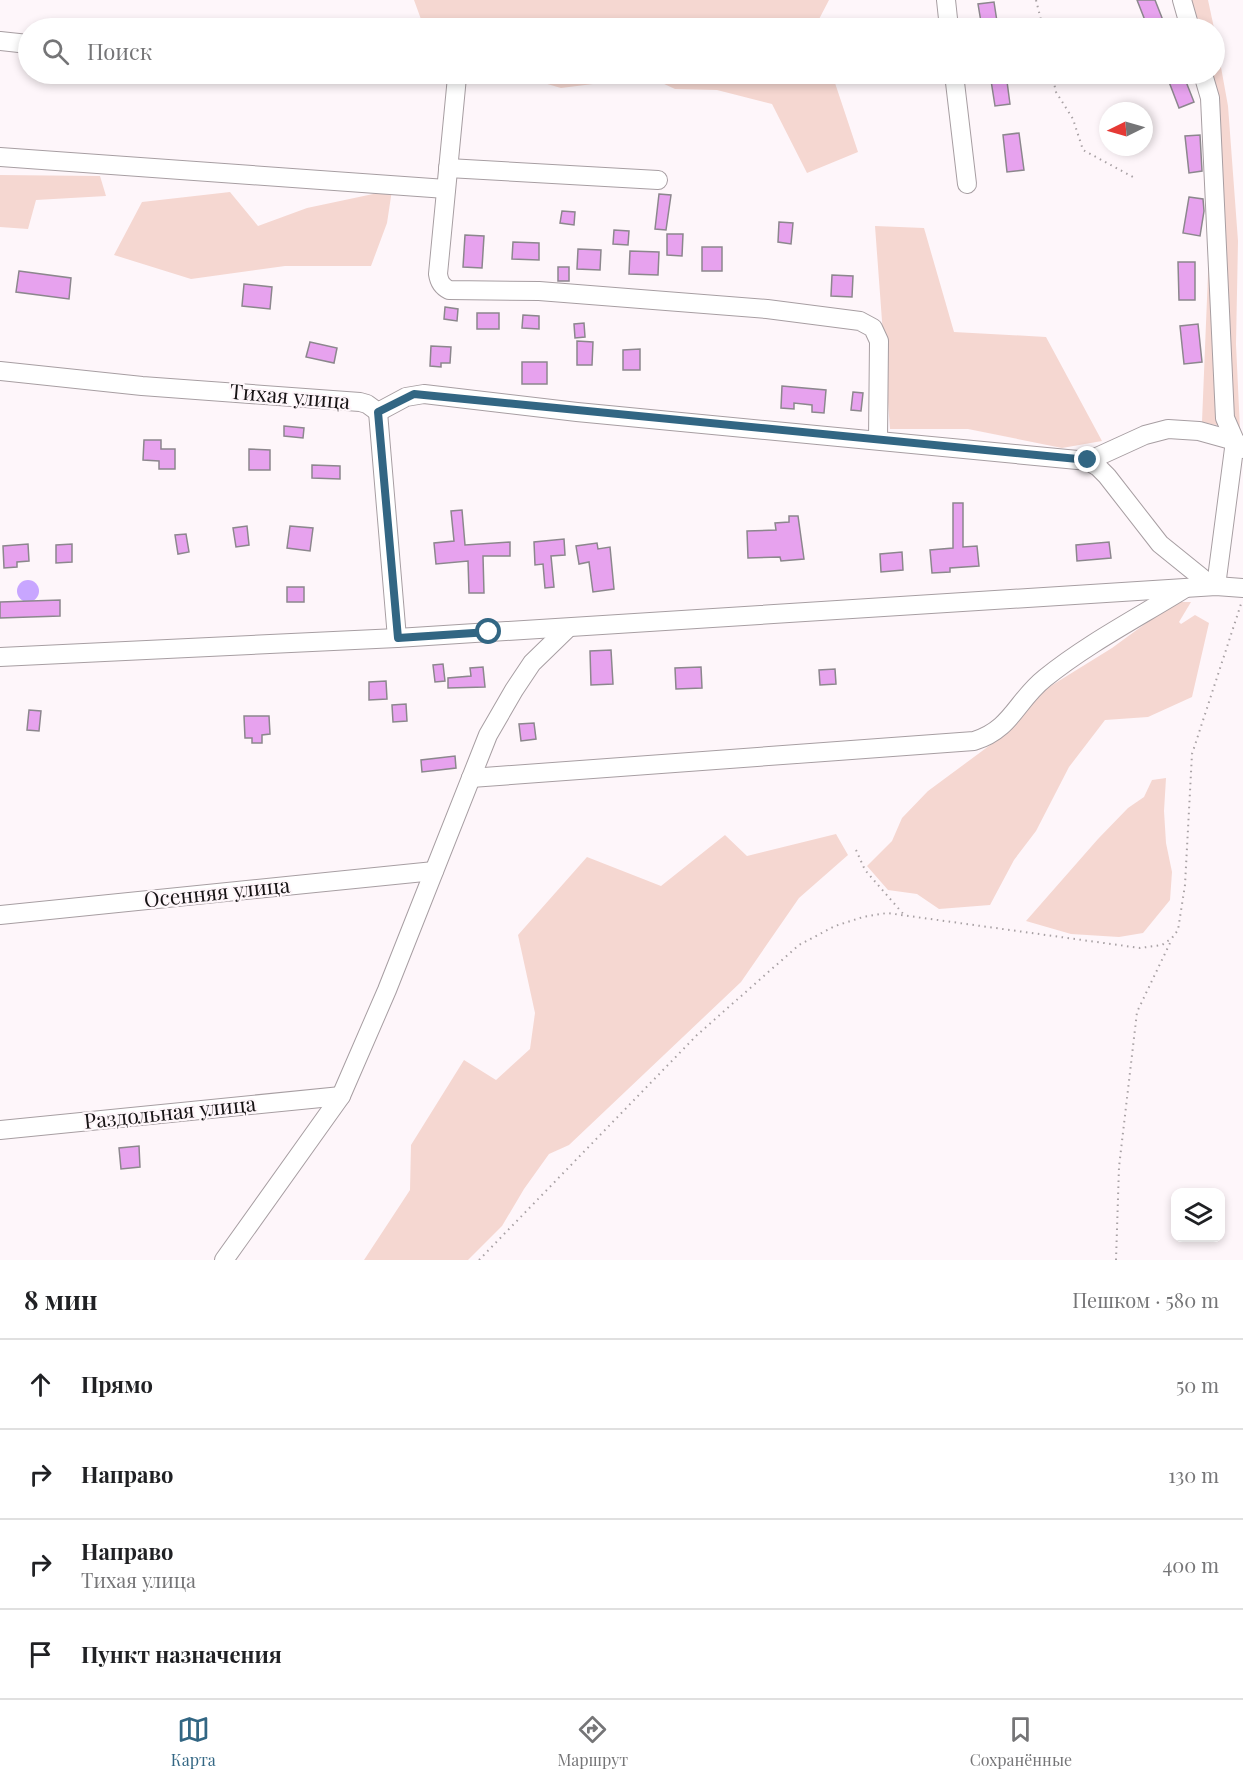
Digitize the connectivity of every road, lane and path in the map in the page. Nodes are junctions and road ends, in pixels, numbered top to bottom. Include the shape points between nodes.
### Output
1 (946, 0) edge
2 (1036, 0) edge
3 (1182, 0) edge
4 (948, 18) edge
5 (1040, 18) edge
6 (1187, 18) edge
7 (0, 41) edge
8 (18, 43) edge
9 (456, 84) edge
10 (955, 84) edge
11 (1055, 84) edge
12 (1206, 84) edge
13 (0, 157) edge
14 (448, 168) junction
15 (1133, 177) dead end
16 (657, 180) dead end
17 (967, 184) dead end
18 (446, 189) junction
19 (0, 371) edge
20 (378, 412) junction
21 (878, 439) junction
22 (1239, 445) edge
23 (1088, 460) junction
24 (1214, 586) junction
25 (1185, 588) junction
26 (1243, 588) edge
27 (1243, 598) edge
28 (568, 628) junction
29 (398, 638) junction
30 (0, 657) edge
31 (471, 778) junction
32 (856, 850) dead end
33 (434, 870) junction
34 (0, 915) edge
35 (905, 916) junction
36 (1172, 938) junction
37 (341, 1096) junction
38 (0, 1130) edge
39 (224, 1260) edge
40 (479, 1260) edge
41 (1116, 1260) edge

1 - 4 street
2 - 5 path
3 - 6 street
7 - 8 street
9 - 14 street
10 - 17 street
11 - 15 path via 1073,119 1083,150
12 - 22 street via 1210,98 1225,418
13 - 18 street
14 - 16 street
14 - 18 street
18 - 21 street via 438,273 440,283 448,290 539,291 767,309 867,323 879,341
19 - 20 street, Тихая улица via 360,402
20 - 21 street, Тихая улица via 406,397 424,394
20 - 29 street
21 - 23 street, Тихая улица
22 - 23 street, Тихая улица via 1199,431 1168,429
22 - 24 street
23 - 24 street via 1107,476 1160,544
24 - 25 street
24 - 26 street
25 - 28 street
25 - 31 street via 1054,671 1031,690 1001,728 974,741
27 - 36 path via 1192,754 1185,885 1178,930
28 - 29 street
28 - 31 street via 532,663 514,690 488,735
29 - 30 street
31 - 33 street
32 - 35 path via 865,870
33 - 34 street, Осенняя улица
33 - 37 street
35 - 36 path via 1140,948 1162,945
35 - 40 path via 863,916 799,945 697,1035
36 - 41 path via 1137,1012 1119,1167
37 - 38 street, Раздольная улица
37 - 39 street

